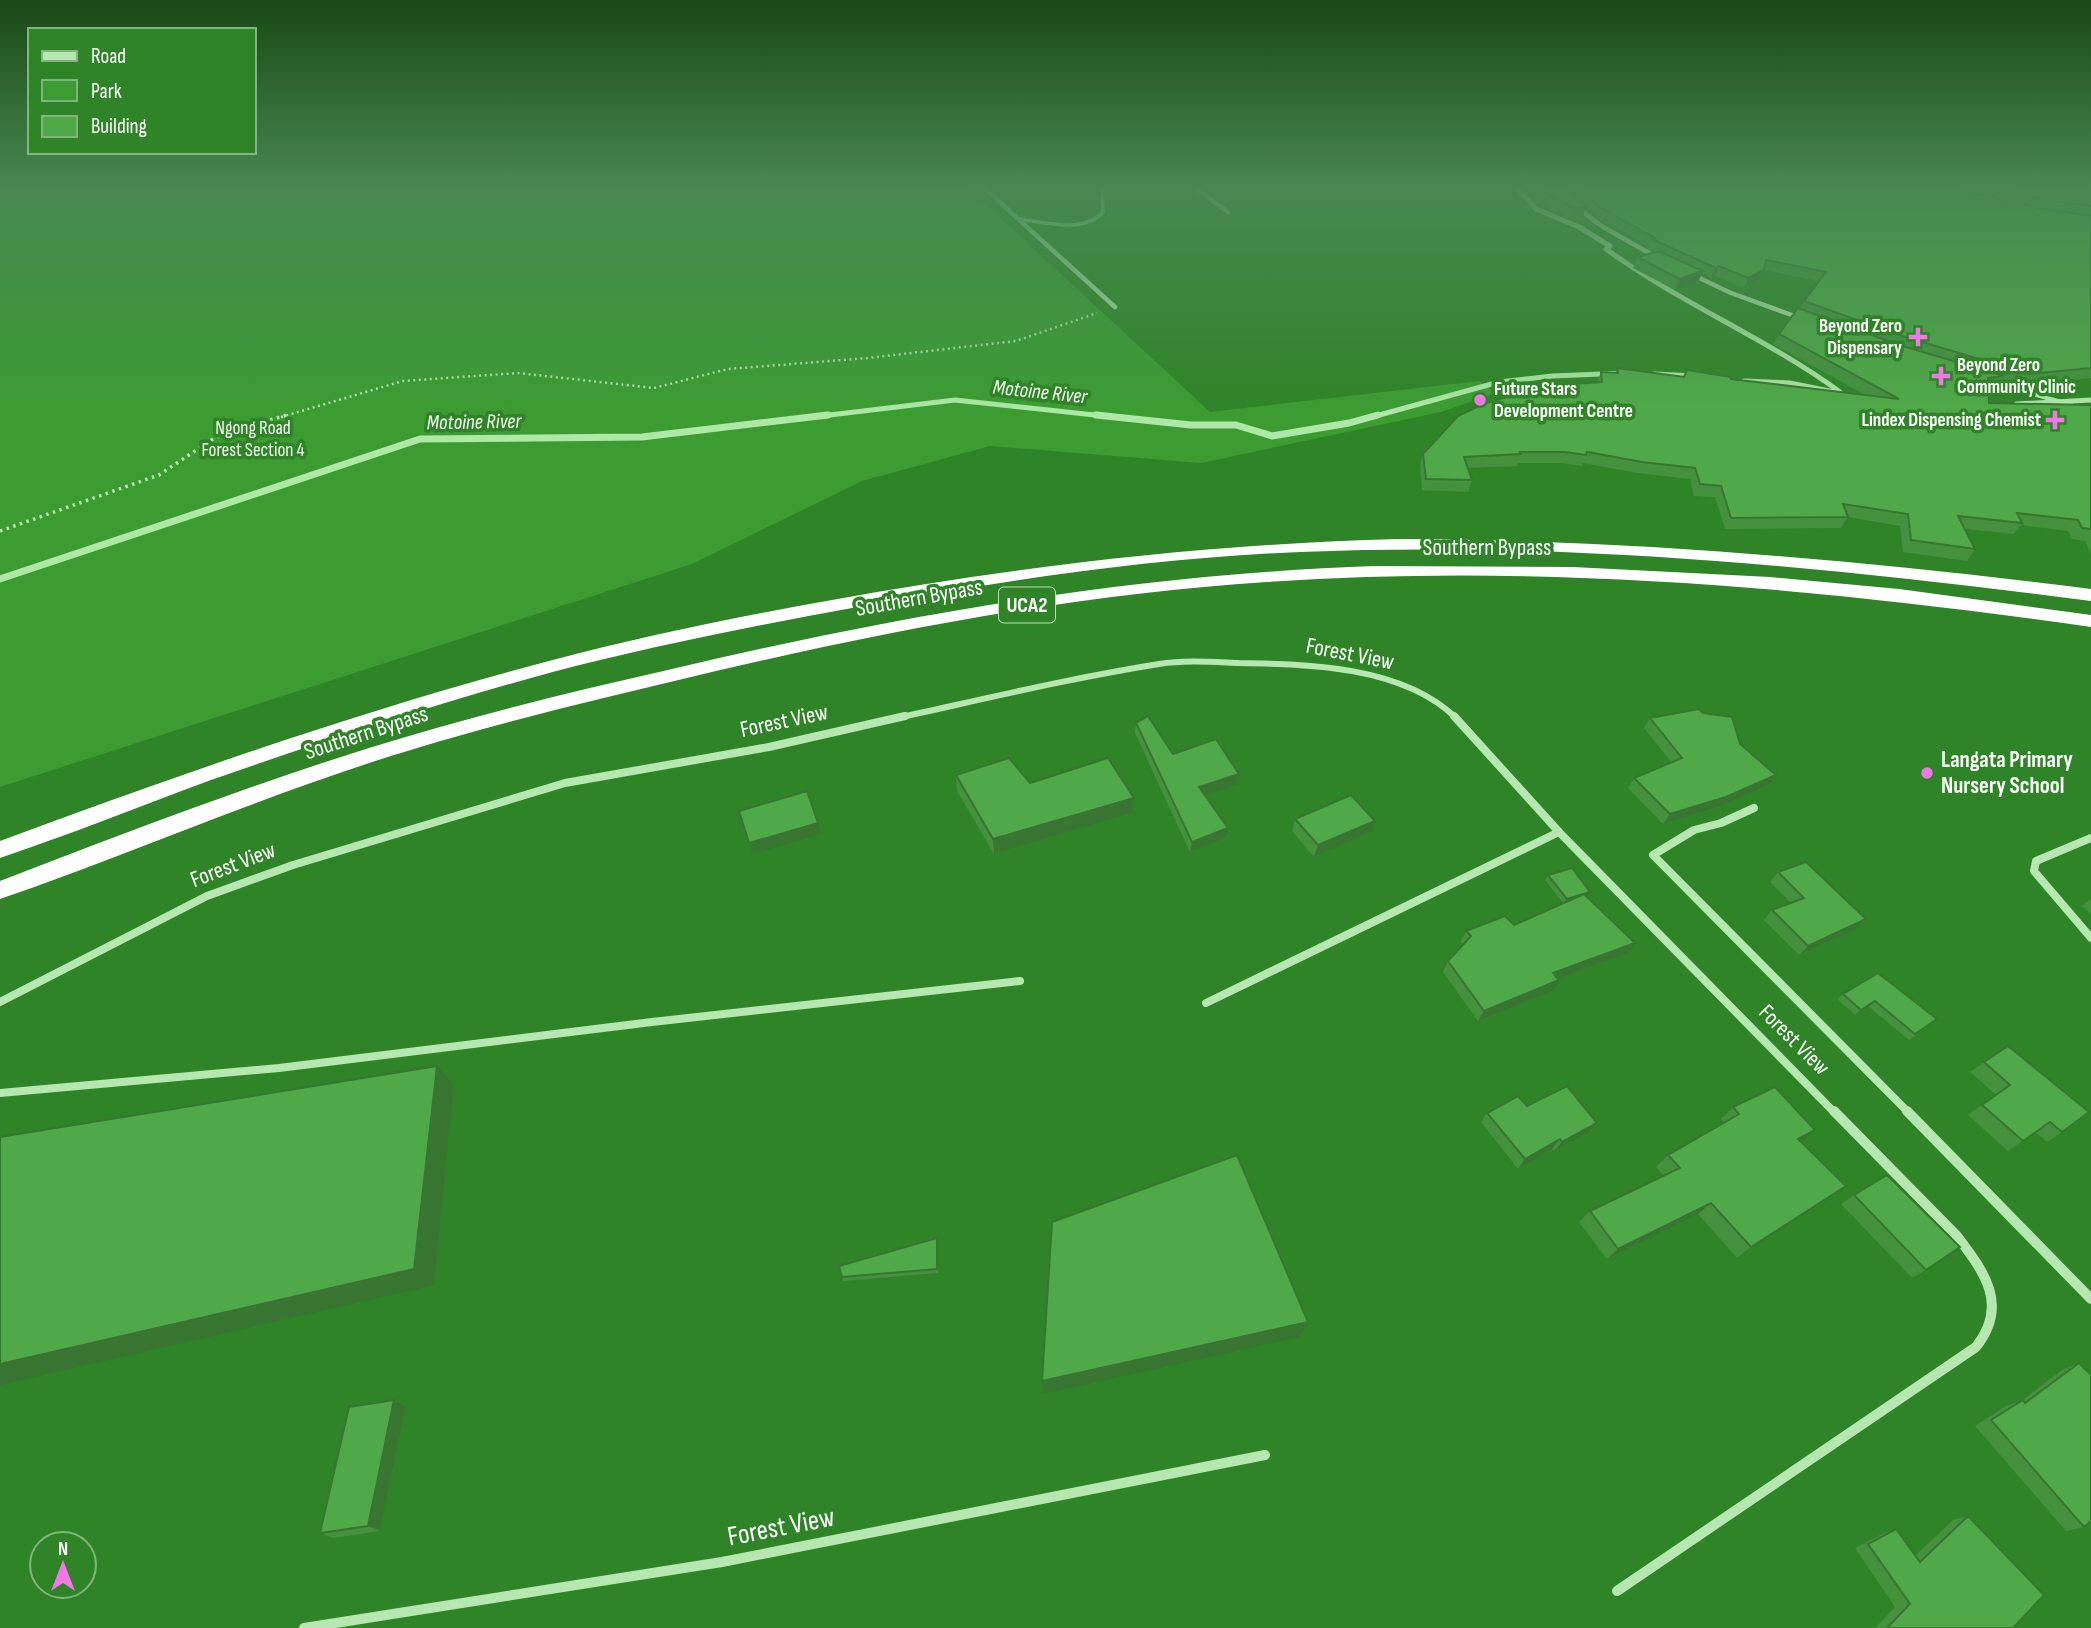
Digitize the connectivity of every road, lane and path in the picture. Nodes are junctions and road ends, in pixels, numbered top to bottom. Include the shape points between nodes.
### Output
1 (1066, 262) edge
2 (1666, 262) edge
3 (1670, 264) edge
4 (1682, 269) edge
5 (1115, 307) joint
6 (1806, 320) edge
7 (1980, 378) edge
8 (2091, 411) edge
9 (0, 531) edge
10 (2091, 595) edge
11 (2091, 621) edge
12 (1754, 807) dead end
13 (1559, 832) junction
14 (2091, 838) edge
15 (0, 850) edge
16 (0, 890) edge
17 (2091, 938) edge
18 (1020, 981) dead end
19 (0, 1002) edge
20 (1206, 1003) dead end
21 (0, 1093) edge
22 (2091, 1299) edge
23 (1265, 1455) dead end
24 (1617, 1591) dead end
25 (304, 1628) edge

1 - 5 street
2 - 3 street
4 - 6 street via 1731,293
5 - 9 path via 1016,341 728,369 654,388 518,373 403,381 219,435 159,475
7 - 8 street
10 - 15 highway, Southern Bypass / UCA2 via 1804,561 1539,546 1303,547 1082,565 732,624 545,668 330,734
11 - 16 highway, Southern Bypass / UCA2 via 1835,588 1571,572 1309,574 1108,593 863,632 540,707 376,753
12 - 22 street via 1695,830 1653,855
13 - 19 street, Forest View via 1453,715 1412,689 1306,664 1161,664 769,747 565,783 481,807 207,896
13 - 20 street
13 - 24 street, Forest View via 1957,1236 1980,1266 1991,1294 1991,1325 1976,1347
14 - 17 street via 2036,861 2034,871
18 - 21 street via 279,1068
23 - 25 street, Forest View via 722,1562

